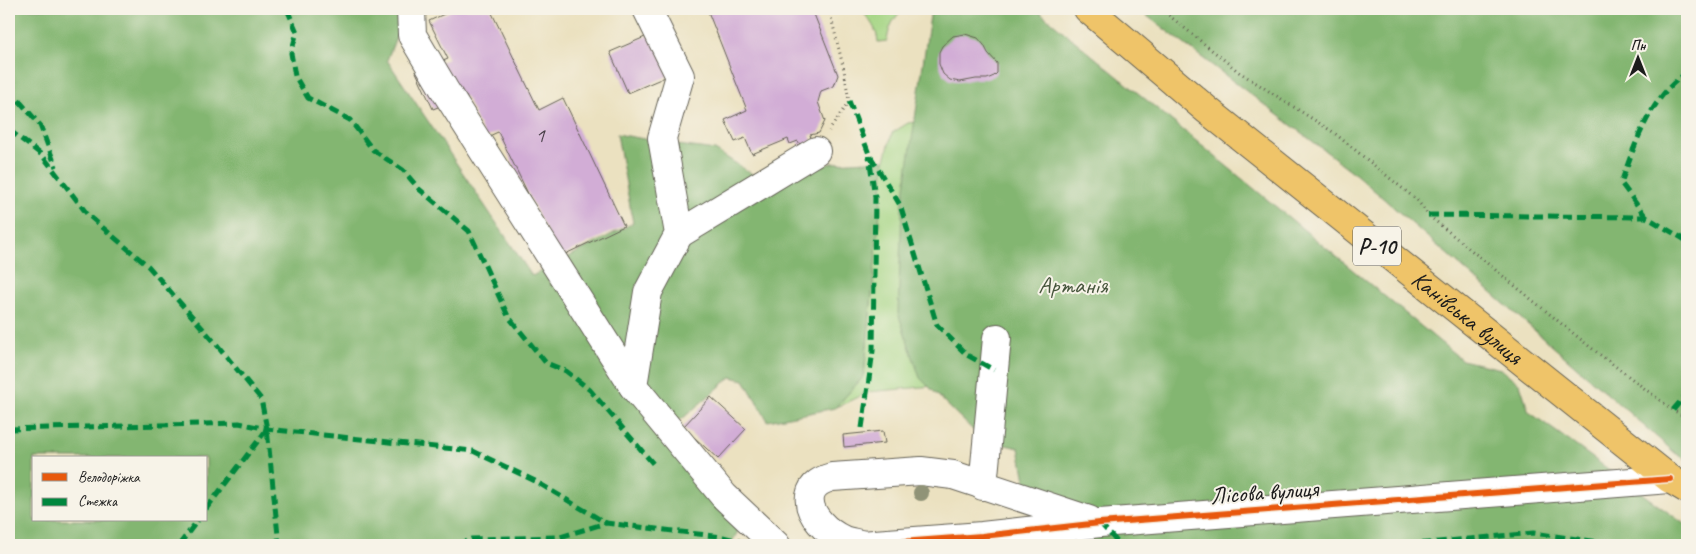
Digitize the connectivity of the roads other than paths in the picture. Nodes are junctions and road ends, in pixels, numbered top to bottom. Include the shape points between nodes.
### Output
1 (414, 9) edge
2 (647, 9) edge
3 (1088, 9) edge
4 (816, 150) road end
5 (679, 234) junction
6 (997, 338) dead end
7 (633, 386) junction
8 (1679, 484) edge
9 (983, 486) junction
10 (1100, 523) junction
11 (978, 540) edge
12 (776, 545) edge
13 (862, 545) edge

1 - 7 street via 411,10 412,35
2 - 5 street via 680,76 662,138
3 - 8 main road, Канівська вулиця / Р-10 via 1207,110
4 - 5 street
5 - 7 street via 648,292
6 - 9 street
7 - 12 street via 724,496
8 - 10 street, Лісова вулиця
9 - 10 street
9 - 13 street via 953,475 921,471 821,480 811,490 809,502 812,513 843,539
10 - 11 street, Лісова вулиця
11 - 13 street, Лісова вулиця

